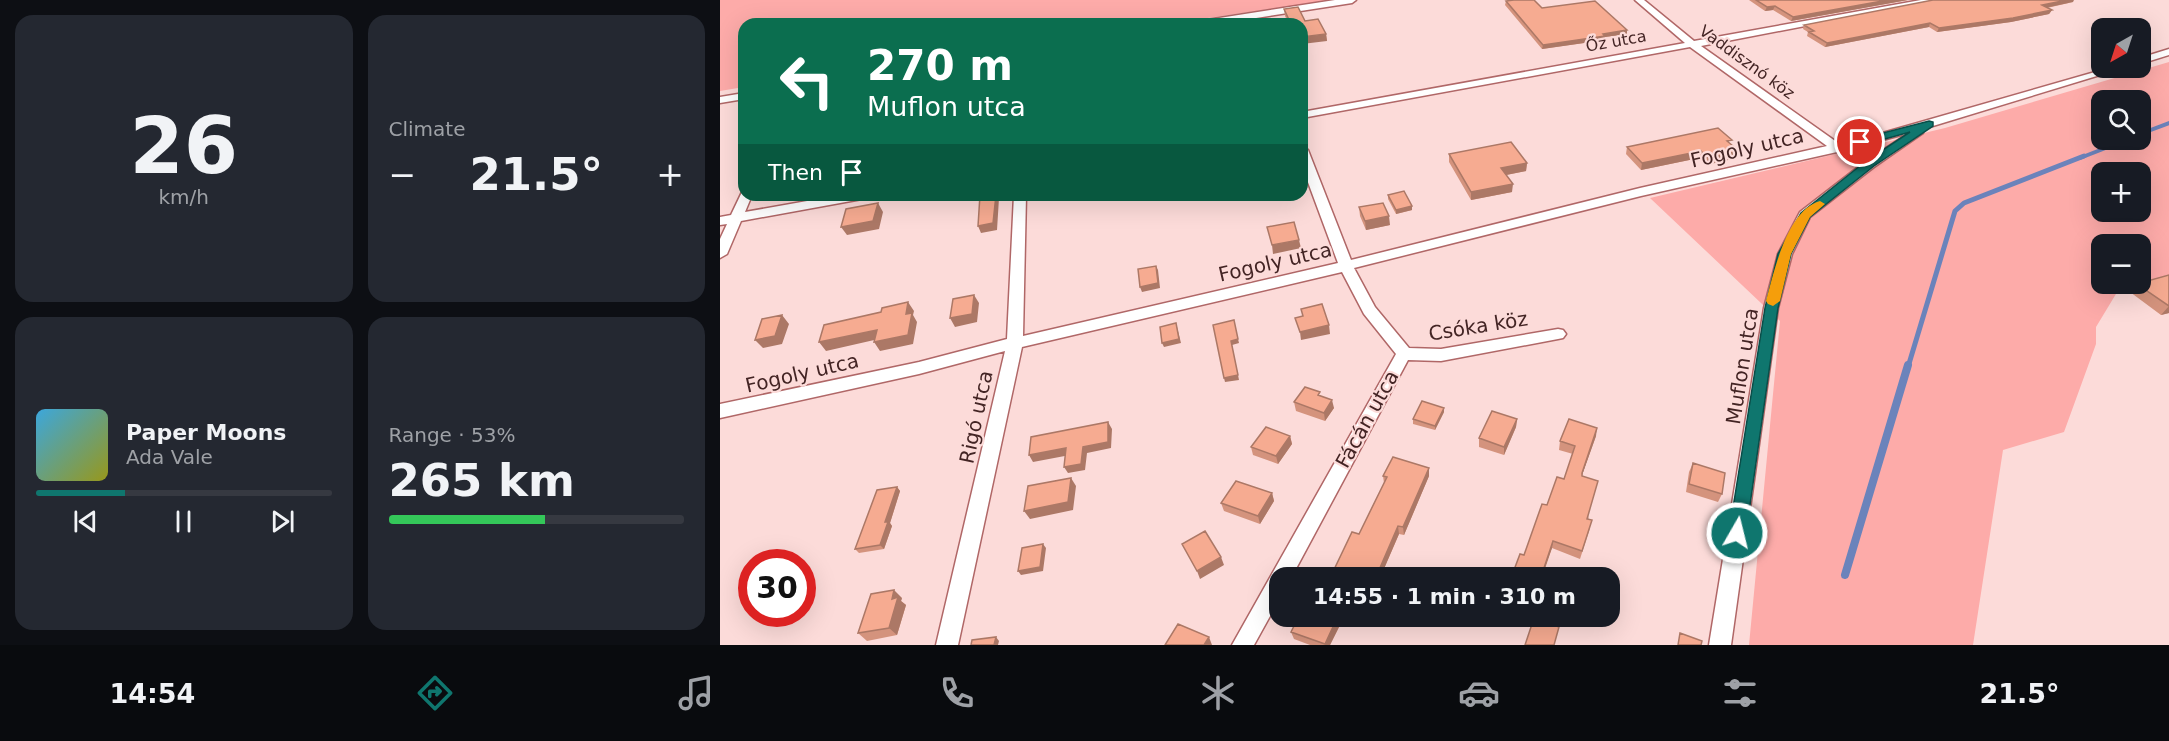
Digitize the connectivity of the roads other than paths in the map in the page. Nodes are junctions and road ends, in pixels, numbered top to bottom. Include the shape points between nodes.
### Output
1 (1352, 0) edge
2 (1639, 0) edge
3 (1936, 0) edge
4 (1260, 18) edge
5 (1692, 44) junction
6 (2169, 52) edge
7 (2151, 58) edge
8 (2091, 76) edge
9 (738, 97) edge
10 (720, 100) edge
11 (1308, 115) edge
12 (1929, 124) junction
13 (1837, 148) junction
14 (1308, 166) edge
15 (744, 201) edge
16 (829, 201) edge
17 (1020, 201) edge
18 (737, 218) junction
19 (720, 221) edge
20 (720, 254) edge
21 (1346, 266) junction
22 (1558, 334) dead end
23 (1015, 343) junction
24 (1404, 353) junction
25 (720, 411) edge
26 (1286, 567) edge
27 (1269, 598) edge
28 (947, 645) edge
29 (1243, 645) edge
30 (1720, 645) edge

1 - 4 street
2 - 5 street, Vaddisznó köz
3 - 5 street, Őz utca
5 - 11 street, Őz utca
5 - 13 street, Vaddisznó köz
6 - 7 street
8 - 12 street, Muflon utca
9 - 10 street
12 - 13 street, Muflon utca
12 - 30 street, Muflon utca via 1805,215 1785,254 1771,308
13 - 21 street, Fogoly utca via 1640,192
14 - 21 street, Fácán utca
15 - 18 street
16 - 18 street
17 - 23 street, Rigó utca
18 - 19 street
18 - 20 street
21 - 23 street, Fogoly utca
21 - 24 street, Fácán utca via 1370,310
22 - 24 street, Csóka köz via 1441,355
23 - 25 street, Fogoly utca
23 - 28 street, Rigó utca
24 - 26 street, Fácán utca
27 - 29 street, Fácán utca

